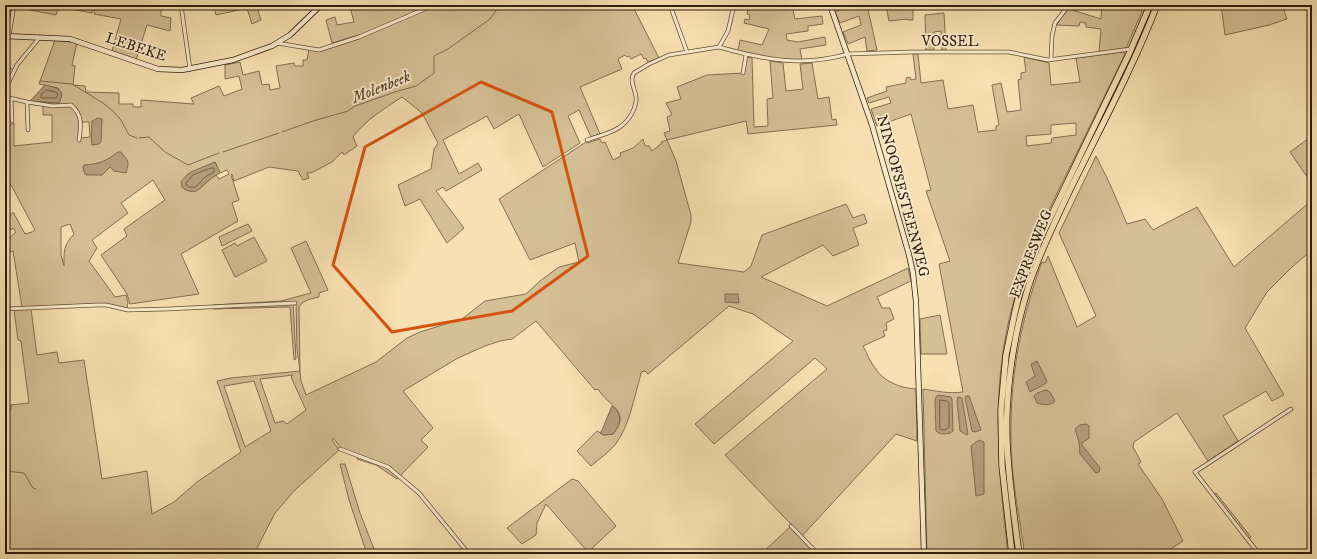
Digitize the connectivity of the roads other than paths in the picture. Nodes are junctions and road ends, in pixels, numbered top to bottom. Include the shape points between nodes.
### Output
1 (14, 5) edge
2 (181, 5) edge
3 (321, 5) edge
4 (434, 5) edge
5 (670, 5) edge
6 (734, 5) edge
7 (830, 5) edge
8 (1069, 5) edge
9 (1150, 5) edge
10 (1157, 5) edge
11 (7, 36) edge
12 (40, 37) junction
13 (277, 43) junction
14 (719, 47) junction
15 (1131, 50) junction
16 (687, 52) junction
17 (848, 54) junction
18 (746, 55) junction
19 (1051, 59) junction
20 (190, 69) junction
21 (743, 73) dead end
22 (5, 90) edge
23 (5, 97) edge
24 (11, 99) junction
25 (27, 102) junction
26 (12, 121) dead end
27 (28, 130) dead end
28 (80, 140) dead end
29 (587, 140) dead end
30 (1039, 249) junction
31 (295, 303) dead end
32 (5, 309) edge
33 (1291, 409) dead end
34 (340, 449) dead end
35 (791, 526) dead end
36 (469, 554) edge
37 (818, 554) edge
38 (924, 554) edge
39 (1012, 554) edge
40 (1019, 554) edge
41 (1259, 554) edge

1 - 11 street, LEBEKE
2 - 20 street
3 - 13 street, LEBEKE via 290,35
4 - 13 street via 319,50
5 - 16 street
6 - 14 street via 728,31
7 - 17 street, NINOOFSESTEENWEG
8 - 19 street via 1055,23
9 - 15 highway, EXPRESWEG
10 - 30 highway, EXPRESWEG via 1139,48
11 - 12 street, LEBEKE
12 - 20 street, LEBEKE via 78,41 158,69
12 - 22 street via 17,65
13 - 20 street, LEBEKE via 233,60
14 - 16 street
14 - 18 street, VOSSEL
15 - 19 street, VOSSEL
15 - 30 highway, EXPRESWEG
16 - 29 street via 669,55 634,73 632,81 636,98 631,116 615,130
17 - 18 street, VOSSEL via 796,62
17 - 19 street, VOSSEL via 1009,52 1044,60
17 - 38 street, NINOOFSESTEENWEG via 872,125 913,273
18 - 21 street
23 - 24 street
24 - 25 street
24 - 26 street
25 - 27 street
25 - 28 street via 53,106 71,105 79,114
30 - 39 highway, EXPRESWEG via 1022,287 1011,329 1002,392 1002,454
30 - 40 highway, EXPRESWEG via 1018,329 1008,404 1009,465
31 - 32 street via 128,310 106,305
33 - 41 street via 1195,472
34 - 36 street via 388,467 419,493
35 - 37 street

